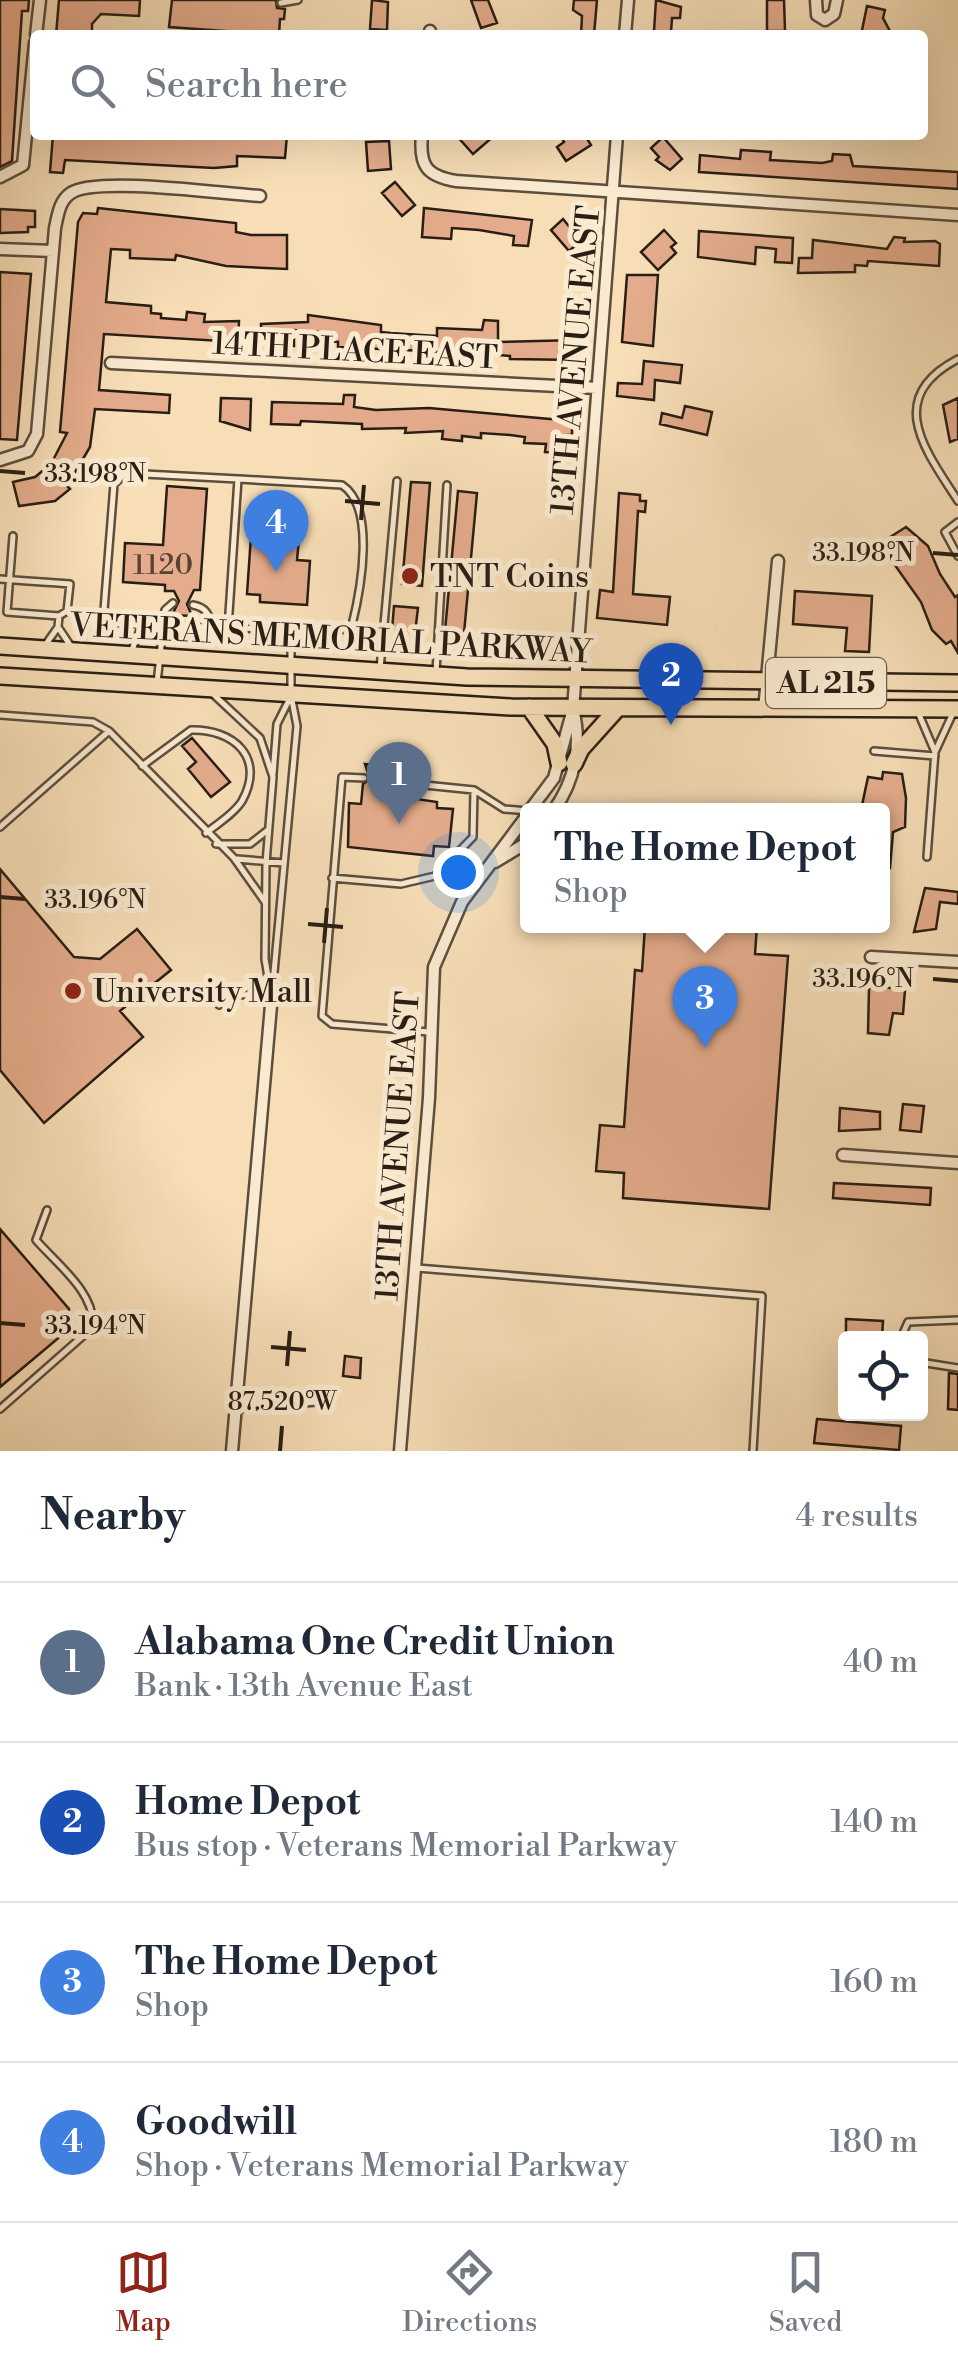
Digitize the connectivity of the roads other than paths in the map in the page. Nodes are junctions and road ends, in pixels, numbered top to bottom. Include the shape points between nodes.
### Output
1 (40, 0) edge
2 (298, 0) edge
3 (628, 0) edge
4 (816, 0) edge
5 (837, 0) edge
6 (281, 3) dead end
7 (37, 30) edge
8 (626, 30) edge
9 (30, 90) edge
10 (422, 140) edge
11 (617, 140) edge
12 (0, 177) edge
13 (613, 192) junction
14 (260, 196) dead end
15 (958, 215) edge
16 (0, 250) edge
17 (53, 251) junction
18 (958, 359) edge
19 (111, 362) dead end
20 (597, 388) junction
21 (0, 460) edge
22 (238, 479) junction
23 (396, 481) dead end
24 (448, 485) dead end
25 (958, 502) edge
26 (958, 522) edge
27 (14, 536) dead end
28 (958, 556) edge
29 (778, 561) dead end
30 (0, 579) edge
31 (9, 580) junction
32 (30, 581) junction
33 (48, 582) junction
34 (30, 590) dead end
35 (48, 592) dead end
36 (28, 603) dead end
37 (173, 603) dead end
38 (46, 604) dead end
39 (193, 604) dead end
40 (27, 613) junction
41 (45, 615) junction
42 (58, 616) junction
43 (143, 623) junction
44 (163, 624) junction
45 (58, 627) junction
46 (211, 627) junction
47 (228, 628) junction
48 (291, 631) junction
49 (0, 646) edge
50 (42, 649) junction
51 (74, 651) junction
52 (129, 655) junction
53 (160, 657) junction
54 (293, 666) junction
55 (379, 672) junction
56 (435, 675) junction
57 (0, 676) edge
58 (575, 680) junction
59 (958, 683) edge
60 (766, 684) junction
61 (156, 686) junction
62 (206, 689) junction
63 (291, 696) junction
64 (529, 708) junction
65 (573, 709) junction
66 (617, 709) junction
67 (916, 709) junction
68 (957, 709) edge
69 (764, 710) junction
70 (0, 715) edge
71 (109, 732) junction
72 (874, 751) dead end
73 (935, 754) junction
74 (567, 763) junction
75 (142, 766) junction
76 (273, 777) junction
77 (364, 778) dead end
78 (404, 783) dead end
79 (474, 790) junction
80 (535, 803) edge
81 (556, 803) edge
82 (520, 811) edge
83 (520, 821) edge
84 (0, 826) edge
85 (268, 830) junction
86 (206, 834) junction
87 (216, 844) junction
88 (520, 847) edge
89 (926, 857) dead end
90 (234, 858) junction
91 (494, 862) junction
92 (266, 863) junction
93 (284, 863) junction
94 (332, 878) junction
95 (265, 902) junction
96 (871, 957) dead end
97 (958, 962) edge
98 (272, 994) junction
99 (219, 1006) dead end
100 (432, 1032) junction
101 (843, 1155) dead end
102 (958, 1163) edge
103 (47, 1210) dead end
104 (414, 1268) junction
105 (958, 1320) edge
106 (904, 1331) edge
107 (928, 1363) edge
108 (958, 1368) edge
109 (316, 1402) dead end
110 (0, 1409) edge
111 (236, 1409) junction
112 (232, 1451) edge
113 (400, 1451) edge
114 (753, 1451) edge

1 - 7 street
2 - 6 lane
3 - 8 street
4 - 5 street via 817,15 825,20
9 - 12 street via 22,165
10 - 13 street via 426,171 456,181
11 - 13 street, 13TH AVENUE EAST
13 - 15 street
13 - 20 street, 13TH AVENUE EAST
14 - 17 street via 108,186 74,191 59,210
16 - 17 street
17 - 21 street via 37,434 28,451
18 - 25 lane via 929,382 915,411 920,442
19 - 20 street, 14TH PLACE EAST
20 - 58 street, 13TH AVENUE EAST
22 - 43 lane via 126,473 114,484 104,610 120,623
22 - 47 lane
22 - 48 lane via 342,485 363,511 352,625
23 - 55 lane
24 - 56 lane
26 - 28 lane via 945,532
27 - 31 lane
29 - 60 street
30 - 31 lane
31 - 32 lane
31 - 40 lane via 7,612
32 - 33 lane
32 - 34 lane
33 - 35 lane
33 - 42 lane via 70,584 67,611
36 - 40 lane
37 - 44 lane via 164,610
38 - 41 lane
39 - 46 lane via 211,618
40 - 41 lane
41 - 42 lane
42 - 45 lane
43 - 44 lane
43 - 52 lane
44 - 46 lane
44 - 53 lane
45 - 50 lane
45 - 51 lane
46 - 47 lane
47 - 48 lane
48 - 54 lane
49 - 50 main road, VETERANS MEMORIAL PARKWAY / AL 215
50 - 51 main road, VETERANS MEMORIAL PARKWAY / AL 215
51 - 52 main road, VETERANS MEMORIAL PARKWAY / AL 215
52 - 53 main road, VETERANS MEMORIAL PARKWAY / AL 215
53 - 54 main road, VETERANS MEMORIAL PARKWAY / AL 215
53 - 61 lane
54 - 55 main road, VETERANS MEMORIAL PARKWAY / AL 215
54 - 63 lane
55 - 56 main road, VETERANS MEMORIAL PARKWAY / AL 215
56 - 58 main road, VETERANS MEMORIAL PARKWAY / AL 215
57 - 61 main road, VETERANS MEMORIAL PARKWAY / AL 215
58 - 60 main road, VETERANS MEMORIAL PARKWAY / AL 215
58 - 65 street, 13TH AVENUE EAST
59 - 60 main road, VETERANS MEMORIAL PARKWAY / AL 215
60 - 69 street
61 - 62 main road, VETERANS MEMORIAL PARKWAY / AL 215
62 - 63 main road, VETERANS MEMORIAL PARKWAY / AL 215
62 - 76 lane via 249,723
63 - 64 main road, VETERANS MEMORIAL PARKWAY / AL 215
63 - 76 lane via 278,724
63 - 93 lane via 297,726
64 - 65 main road, VETERANS MEMORIAL PARKWAY / AL 215
64 - 74 main road
65 - 66 main road, VETERANS MEMORIAL PARKWAY / AL 215
65 - 74 street, 13TH AVENUE EAST
66 - 69 main road, VETERANS MEMORIAL PARKWAY / AL 215
66 - 74 main road
67 - 68 main road, VETERANS MEMORIAL PARKWAY / AL 215
67 - 69 main road, VETERANS MEMORIAL PARKWAY / AL 215
67 - 73 lane
68 - 73 lane
70 - 71 lane via 92,722
71 - 75 lane
71 - 84 lane
72 - 73 lane
73 - 89 lane
74 - 80 street, 13TH AVENUE EAST
74 - 81 street, 13TH AVENUE EAST
75 - 86 lane
75 - 86 lane via 190,730 228,734 242,748 249,764 244,796
76 - 85 lane
77 - 94 lane via 342,777
78 - 79 lane
79 - 82 lane
79 - 94 lane via 473,837 435,876 401,884
83 - 91 street, 13TH AVENUE EAST
85 - 87 lane via 250,844
85 - 92 lane
86 - 87 lane
87 - 90 lane
88 - 91 street, 13TH AVENUE EAST
90 - 92 lane
90 - 95 lane
91 - 100 street, 13TH AVENUE EAST via 462,902 438,952
92 - 93 lane
92 - 95 lane
93 - 98 lane
94 - 100 lane via 322,1016 332,1024
95 - 98 lane
96 - 97 street
98 - 99 lane via 232,995
98 - 111 street
100 - 104 street, 13TH AVENUE EAST
101 - 102 street
103 - 110 lane via 36,1240 88,1301 92,1328
104 - 113 street, 13TH AVENUE EAST
104 - 114 lane via 762,1296
105 - 106 lane via 908,1322
107 - 108 lane
109 - 111 lane
111 - 112 street

